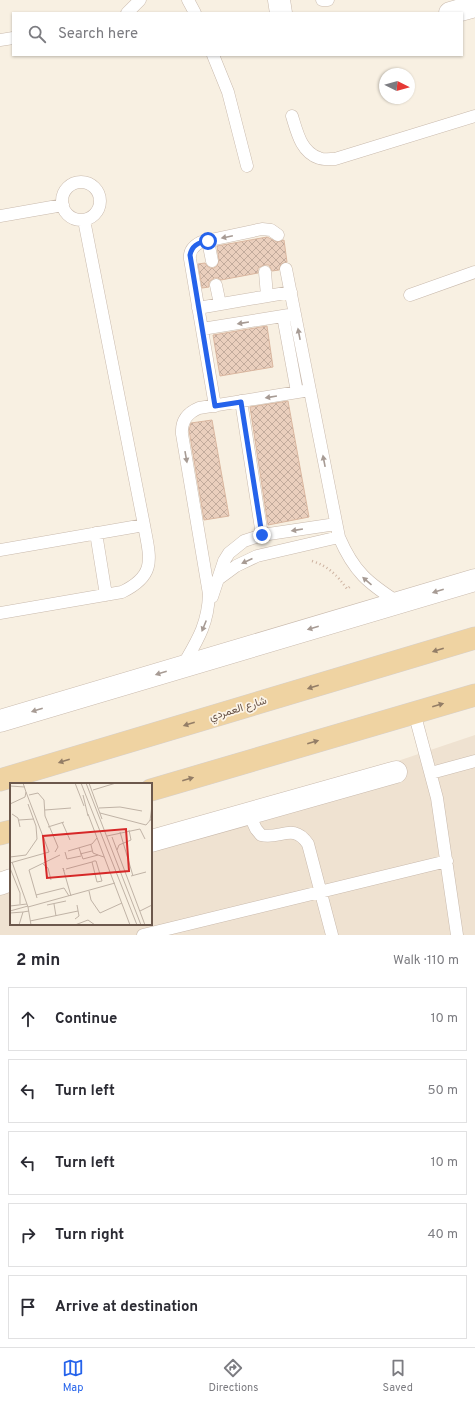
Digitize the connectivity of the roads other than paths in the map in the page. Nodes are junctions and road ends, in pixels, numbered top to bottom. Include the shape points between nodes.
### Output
1 (140, 0) edge
2 (188, 0) edge
3 (279, 0) edge
4 (322, 0) edge
5 (328, 0) edge
6 (475, 6) edge
7 (127, 12) edge
8 (194, 12) edge
9 (281, 12) edge
10 (454, 12) edge
11 (12, 38) edge
12 (0, 40) edge
13 (213, 56) edge
14 (292, 116) dead end
15 (475, 116) edge
16 (247, 166) dead end
17 (63, 205) junction
18 (0, 216) edge
19 (84, 220) junction
20 (278, 235) dead end
21 (208, 241) junction
22 (212, 261) dead end
23 (286, 269) dead end
24 (265, 272) dead end
25 (475, 272) edge
26 (216, 285) dead end
27 (291, 292) junction
28 (410, 295) dead end
29 (267, 296) junction
30 (220, 304) junction
31 (198, 308) junction
32 (289, 315) junction
33 (202, 329) junction
34 (310, 390) junction
35 (297, 392) junction
36 (241, 402) junction
37 (215, 406) junction
38 (336, 524) junction
39 (144, 525) junction
40 (96, 533) junction
41 (262, 535) junction
42 (339, 538) junction
43 (0, 550) edge
44 (217, 580) junction
45 (475, 580) edge
46 (106, 595) junction
47 (399, 603) junction
48 (209, 606) junction
49 (0, 613) edge
50 (475, 638) edge
51 (182, 667) junction
52 (475, 695) edge
53 (414, 712) junction
54 (0, 721) edge
55 (475, 761) edge
56 (396, 772) dead end
57 (431, 773) junction
58 (0, 780) edge
59 (152, 790) edge
60 (249, 814) junction
61 (10, 831) edge
62 (0, 834) edge
63 (152, 841) edge
64 (447, 861) junction
65 (10, 880) edge
66 (0, 884) edge
67 (320, 892) junction
68 (143, 935) edge
69 (332, 935) edge
70 (457, 935) edge

1 - 7 lane
2 - 8 lane
3 - 9 street
4 - 5 lane
6 - 10 street
11 - 12 lane
13 - 16 lane via 228,92
14 - 15 lane via 305,150 319,158 335,159
17 - 18 lane
17 - 19 lane via 70,217
17 - 19 lane via 65,192 70,186 83,182 95,188 99,194 99,208 91,218
19 - 39 lane
20 -> 21 lane via 266,229 254,235
21 - 22 lane
21 - 31 lane via 197,244 190,255
23 - 27 lane
24 - 29 lane
25 - 28 lane
26 - 30 lane
27 - 29 lane
27 - 32 lane
29 - 30 lane
30 - 31 lane
31 - 33 lane
32 -> 33 lane
34 -> 32 lane
32 - 35 lane
33 - 37 lane
34 - 35 lane
38 -> 34 lane
35 -> 36 lane
36 - 37 lane
36 - 41 lane
37 -> 48 lane via 193,411 182,427 208,583
38 -> 41 lane
38 - 42 lane
39 - 40 lane
39 - 46 lane via 150,560 145,575 135,586
40 - 43 lane
40 - 46 lane
41 - 44 lane via 244,541 229,553
42 -> 44 lane via 257,556 236,566
47 -> 42 lane via 362,577
44 - 48 lane
45 -> 47 street
46 - 49 lane
47 -> 51 street
48 -> 51 lane via 203,628
50 -> 58 main road, شارع العمردي
51 -> 54 street
53 -> 52 main road
53 - 57 lane
59 -> 53 main road
55 - 57 lane
56 - 60 street
57 - 64 lane
60 - 63 street
60 - 67 lane via 261,836 292,832 304,839 308,844
61 - 62 main road
64 - 67 lane
64 - 70 lane
65 - 66 street
67 - 68 lane
67 - 69 lane

